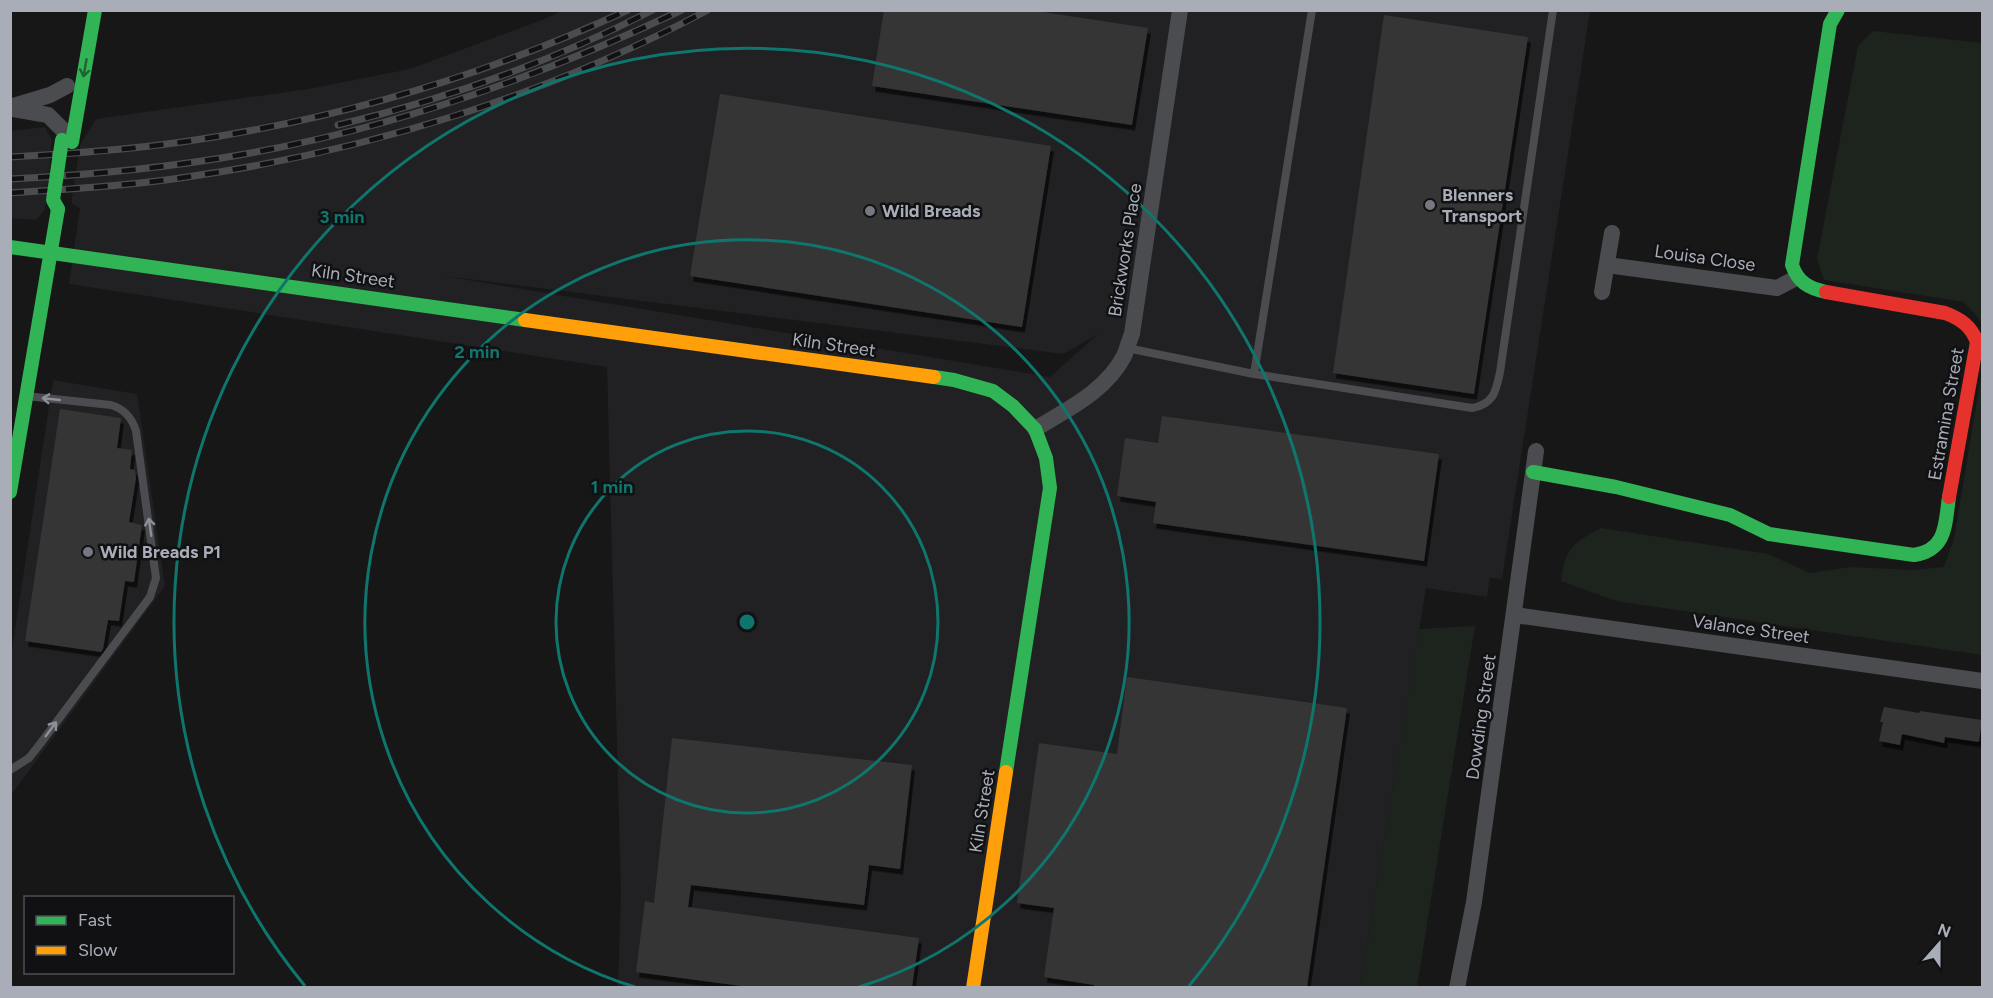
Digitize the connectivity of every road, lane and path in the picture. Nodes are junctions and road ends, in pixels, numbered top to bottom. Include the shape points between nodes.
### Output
1 (95, 10) edge
2 (1173, 10) edge
3 (1180, 10) edge
4 (1312, 10) edge
5 (1838, 10) edge
6 (1552, 11) edge
7 (1177, 33) junction
8 (68, 80) joint
9 (10, 108) edge
10 (65, 137) junction
11 (1612, 233) dead end
12 (10, 247) edge
13 (51, 252) junction
14 (1607, 265) junction
15 (1796, 279) junction
16 (1602, 292) dead end
17 (1127, 348) junction
18 (1254, 374) junction
19 (26, 396) junction
20 (1035, 429) junction
21 (1536, 451) dead end
22 (1533, 472) junction
23 (10, 492) edge
24 (1515, 615) junction
25 (1983, 681) edge
26 (10, 770) edge
27 (973, 987) edge
28 (1457, 987) edge

1 -> 10 street
2 - 7 street, Brickworks Place
3 - 7 street, Brickworks Place
4 - 18 lane
5 - 15 street via 1830,24 1792,265
6 - 18 lane via 1500,372 1490,400 1472,408
7 - 17 street, Brickworks Place
8 - 9 street via 50,96
8 - 10 street
9 - 10 street via 48,115
10 - 13 street, bridge via 53,200 58,209
11 - 14 street
12 - 13 street, Kiln Street
13 - 19 street
13 - 20 street, Kiln Street via 954,380 993,391
14 - 15 street, Louisa Close via 1777,288
14 - 16 street
15 - 22 street, Estramina Street via 1817,290 1946,313 1968,324 1974,334 1977,342 1945,526 1942,538 1926,554 1769,534 1730,514
17 - 18 lane
17 - 20 street, Brickworks Place via 1114,372 1096,390
19 - 23 street
26 -> 19 lane via 29,758 40,744 150,597 156,578 131,418 111,405
20 - 27 street, Kiln Street via 1046,458 1050,488
21 - 22 street, Dowding Street
22 - 24 street, Dowding Street
24 - 25 street, Valance Street
24 - 28 street, Dowding Street via 1474,902

